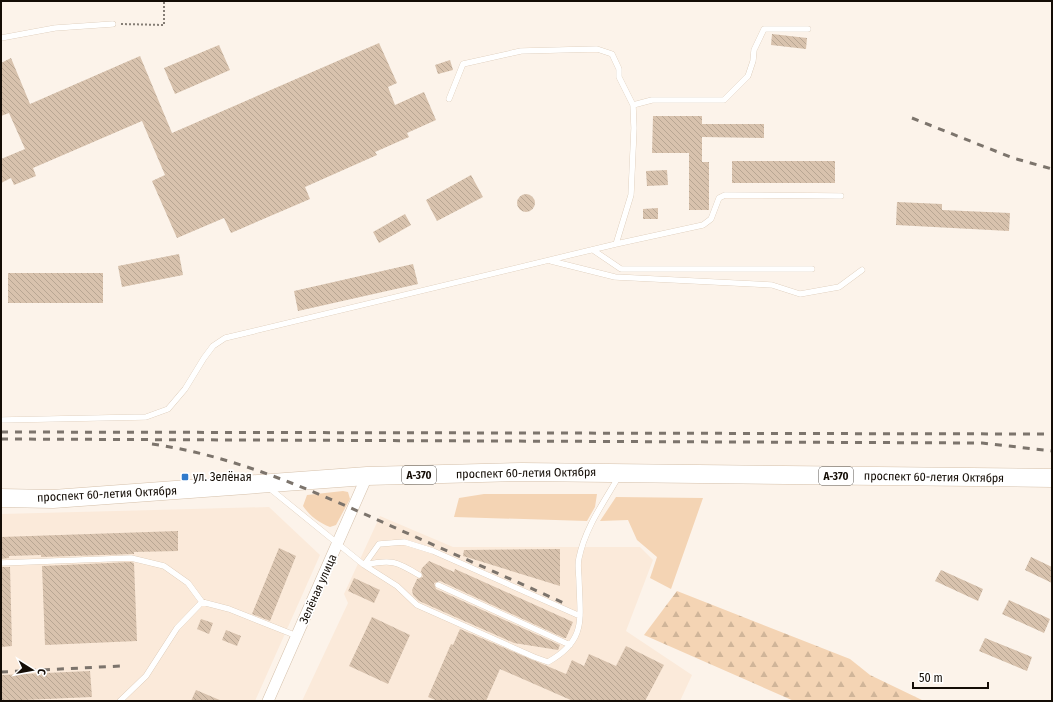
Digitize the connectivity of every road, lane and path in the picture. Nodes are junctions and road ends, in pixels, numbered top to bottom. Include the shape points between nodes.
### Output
1 (164, 1) edge
2 (113, 24) joint
3 (808, 29) dead end
4 (1, 38) edge
5 (449, 99) dead end
6 (633, 105) junction
7 (841, 196) dead end
8 (616, 244) junction
9 (593, 250) junction
10 (549, 260) junction
11 (812, 269) dead end
12 (862, 270) dead end
13 (1, 420) edge
14 (621, 472) junction
15 (367, 476) junction
16 (1052, 478) edge
17 (265, 485) junction
18 (1, 498) edge
19 (338, 544) junction
20 (1, 563) edge
21 (364, 564) junction
22 (419, 575) dead end
23 (438, 585) dead end
24 (202, 602) junction
25 (580, 616) junction
26 (297, 636) junction
27 (570, 645) junction
28 (120, 701) edge
29 (268, 701) edge

1 - 2 path via 164,25
2 - 4 lane via 55,28
3 - 6 lane via 764,29 754,50 748,76 724,100 652,100
5 - 6 lane via 463,64 521,51 596,49 612,54 619,69 619,77
6 - 8 lane via 631,195
7 - 8 lane via 725,195 719,198 711,219 703,225
8 - 9 lane
9 - 10 lane
9 - 11 lane via 621,269
10 - 12 lane via 615,277 772,285 800,294 839,287
10 - 13 lane via 225,338 204,358 186,389 168,410 146,417
14 - 15 highway, проспект 60-летия Октября / А-370
14 - 16 highway, проспект 60-летия Октября / А-370
14 - 25 lane via 586,534 578,560
15 - 17 highway, проспект 60-летия Октября / А-370
15 - 19 street, Зелёная улица
17 - 18 highway, проспект 60-летия Октября / А-370 via 53,499
17 - 19 lane
19 - 21 lane
19 - 26 street, Зелёная улица
20 - 24 lane via 131,558 164,566 188,583
21 - 22 lane via 385,560 401,564
21 - 25 lane via 378,544 404,542 433,551
21 - 27 lane via 397,586 417,605 534,657 548,662 562,654
23 - 27 lane
24 - 26 lane via 229,609
24 - 28 lane via 177,628 146,676
25 - 27 lane via 577,637
26 - 29 street, Зелёная улица

